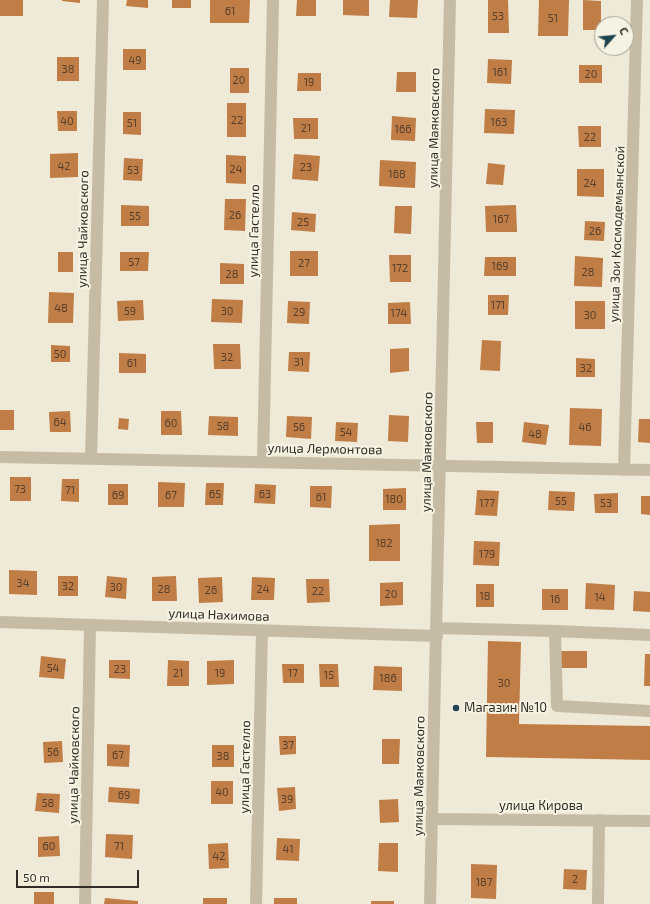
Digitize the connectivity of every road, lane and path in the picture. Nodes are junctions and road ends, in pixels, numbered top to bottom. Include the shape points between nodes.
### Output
1 (102, 0) edge
2 (273, 0) edge
3 (450, 0) edge
4 (637, 0) edge
5 (0, 457) edge
6 (91, 459) junction
7 (263, 462) junction
8 (440, 466) junction
9 (624, 470) junction
10 (650, 470) edge
11 (0, 622) edge
12 (90, 626) junction
13 (262, 631) junction
14 (555, 631) junction
15 (437, 632) junction
16 (650, 635) edge
17 (650, 711) edge
18 (432, 819) junction
19 (599, 820) junction
20 (650, 821) edge
21 (85, 904) edge
22 (256, 904) edge
23 (430, 904) edge
24 (598, 904) edge

1 - 6 street, улица Чайковского
2 - 7 street, улица Гастелло
3 - 8 street, улица Маяковского
4 - 9 street, улица Зои Космодемьянской
5 - 6 street, улица Лермонтова
6 - 7 street, улица Лермонтова
7 - 8 street, улица Лермонтова
8 - 9 street, улица Лермонтова
8 - 15 street, улица Маяковского
9 - 10 street, улица Лермонтова
11 - 12 street, улица Нахимова
12 - 13 street, улица Нахимова
12 - 21 street, улица Чайковского
13 - 15 street, улица Нахимова
13 - 22 street, улица Гастелло
14 - 15 street, улица Нахимова
14 - 16 street, улица Нахимова
14 - 17 street via 557,706
15 - 18 street, улица Маяковского
18 - 19 street, улица Кирова
18 - 23 street, улица Маяковского
19 - 20 street, улица Кирова
19 - 24 street

